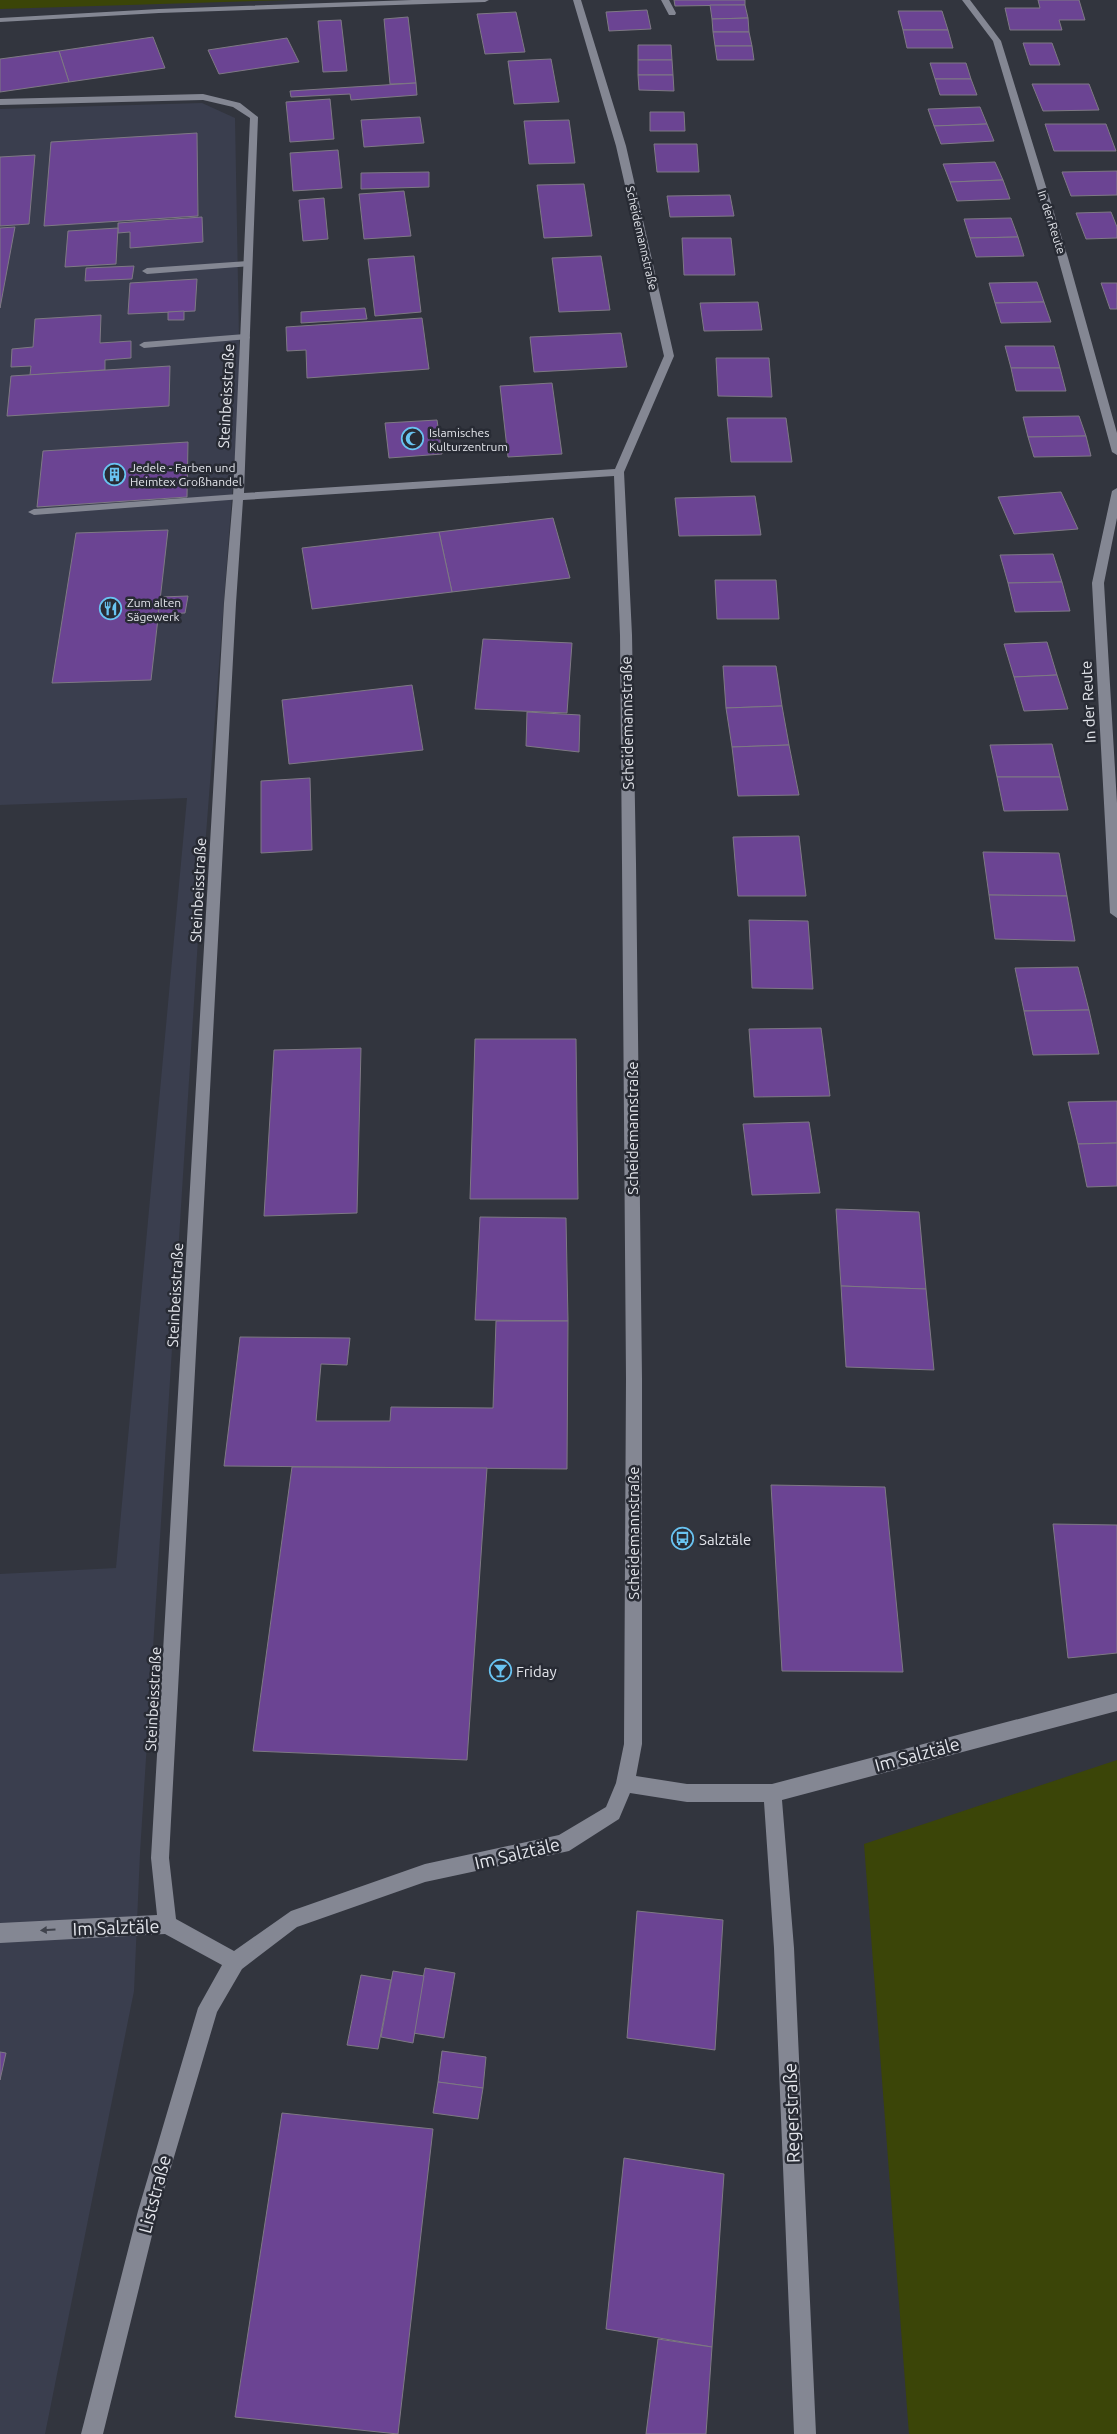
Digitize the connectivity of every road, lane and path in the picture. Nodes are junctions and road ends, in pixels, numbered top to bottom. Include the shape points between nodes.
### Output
1 (485, 0) edge
2 (577, 0) edge
3 (665, 0) edge
4 (966, 0) edge
5 (672, 13) dead end
6 (0, 20) edge
7 (0, 102) edge
8 (248, 264) junction
9 (147, 271) dead end
10 (245, 337) junction
11 (144, 345) dead end
12 (1117, 452) edge
13 (619, 472) junction
14 (1117, 490) edge
15 (238, 497) junction
16 (34, 512) dead end
17 (1117, 913) edge
18 (1117, 1702) edge
19 (625, 1783) junction
20 (772, 1793) junction
21 (166, 1924) junction
22 (0, 1933) edge
23 (235, 1962) junction
24 (92, 2434) edge
25 (805, 2434) edge

1 - 6 street
2 - 13 street, Scheidemannstraße via 621,146 669,356
3 - 5 street
4 - 12 street, In der Reute via 997,41 1063,258
7 - 8 street, Steinbeisstraße via 203,97 244,108 254,117
8 - 9 street
8 - 10 street, Steinbeisstraße
10 - 11 street
10 - 15 street, Steinbeisstraße
13 - 15 street
13 - 19 street, Scheidemannstraße via 626,655 634,1378 633,1744
14 - 17 street, In der Reute via 1098,583
15 - 16 street
15 - 21 street, Steinbeisstraße via 161,1848
18 - 20 street, Im Salztäle
19 - 20 street, Im Salztäle via 687,1793
19 - 23 street, Im Salztäle via 613,1813 562,1844 425,1873 291,1920
20 - 25 street, Regerstraße via 784,1948
21 -> 22 street, Im Salztäle
21 - 23 street, Im Salztäle
23 - 24 street, Liststraße via 208,2008 148,2211

